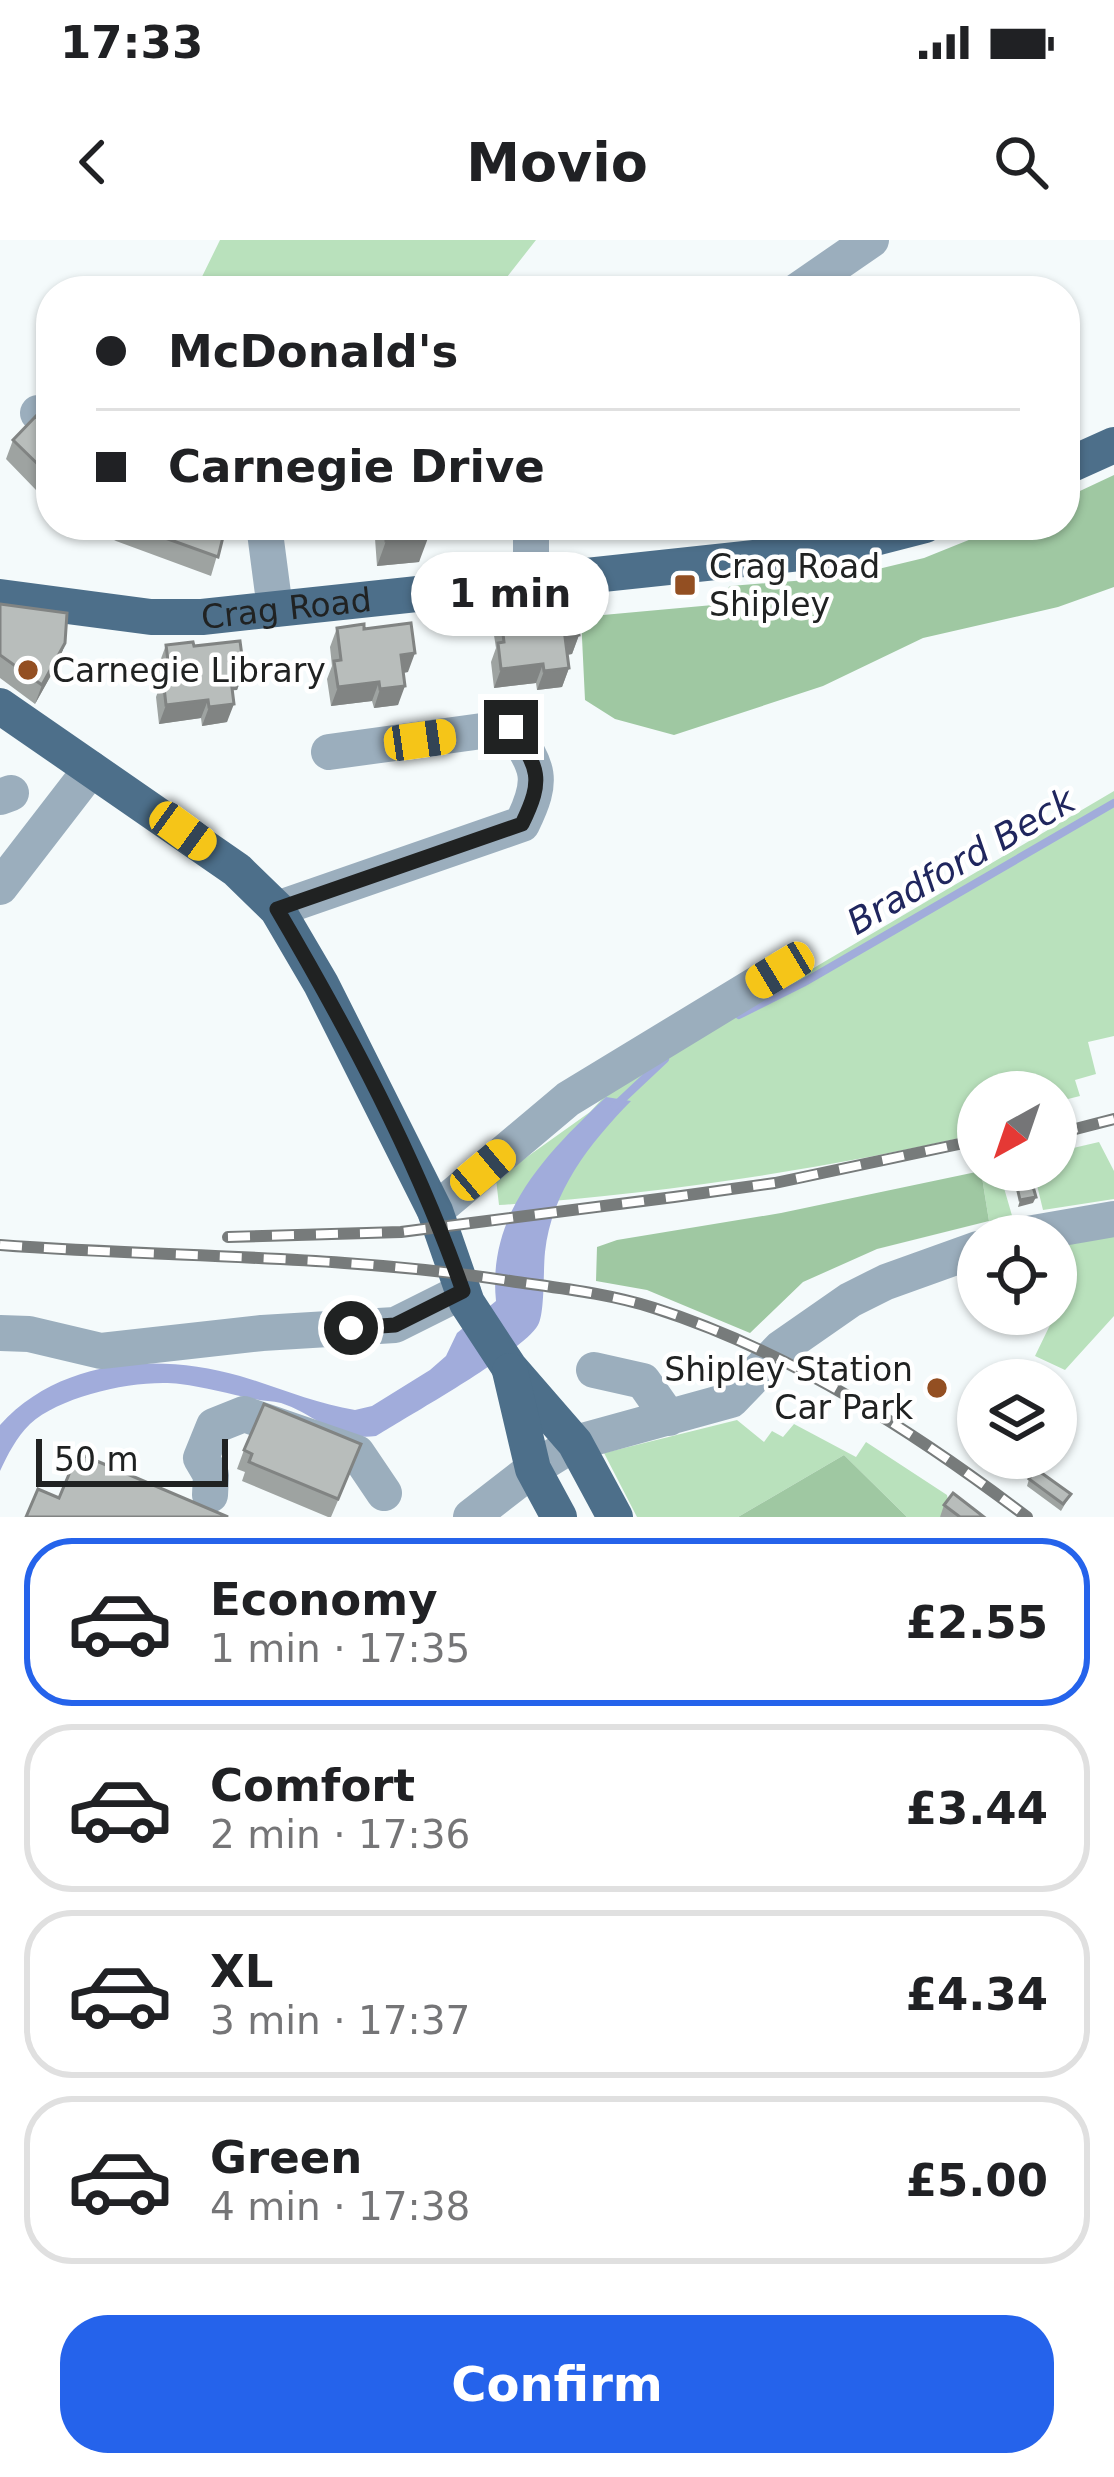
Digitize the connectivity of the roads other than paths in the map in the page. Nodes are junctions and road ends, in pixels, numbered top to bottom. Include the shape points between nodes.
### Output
1 (872, 240) edge
2 (819, 276) edge
3 (1114, 445) edge
4 (1080, 460) edge
5 (266, 540) edge
6 (531, 540) edge
7 (867, 540) edge
8 (531, 580) junction
9 (0, 597) edge
10 (275, 608) junction
11 (0, 706) edge
12 (329, 752) dead end
13 (91, 769) junction
14 (0, 887) edge
15 (277, 909) junction
16 (780, 970) dead end
17 (435, 1210) junction
18 (1114, 1219) edge
19 (1077, 1225) edge
20 (957, 1257) edge
21 (465, 1297) junction
22 (0, 1333) edge
23 (509, 1367) junction
24 (593, 1370) dead end
25 (669, 1418) junction
26 (575, 1443) junction
27 (533, 1469) junction
28 (210, 1485) dead end
29 (384, 1492) dead end
30 (471, 1517) edge
31 (559, 1517) edge
32 (615, 1517) edge

1 - 2 street
3 - 4 main road
5 - 10 street
6 - 8 street
7 - 8 main road, Crag Road
8 - 10 main road, Crag Road
9 - 10 main road, Crag Road via 151,617
11 - 13 main road
12 - 15 street via 511,727 537,766 537,794 522,824
13 - 14 street
13 - 15 main road via 237,870
15 - 17 main road
16 - 17 street via 568,1099
17 - 21 main road
18 - 19 street
20 - 25 street via 850,1300 781,1348 731,1400
21 - 22 street via 395,1325 101,1351
21 - 23 main road
23 - 26 main road
23 - 27 main road
24 - 25 street via 643,1381
25 - 26 street
26 - 27 street
26 - 32 main road
27 - 30 street
27 - 31 main road
28 - 29 street via 244,1414 357,1453

